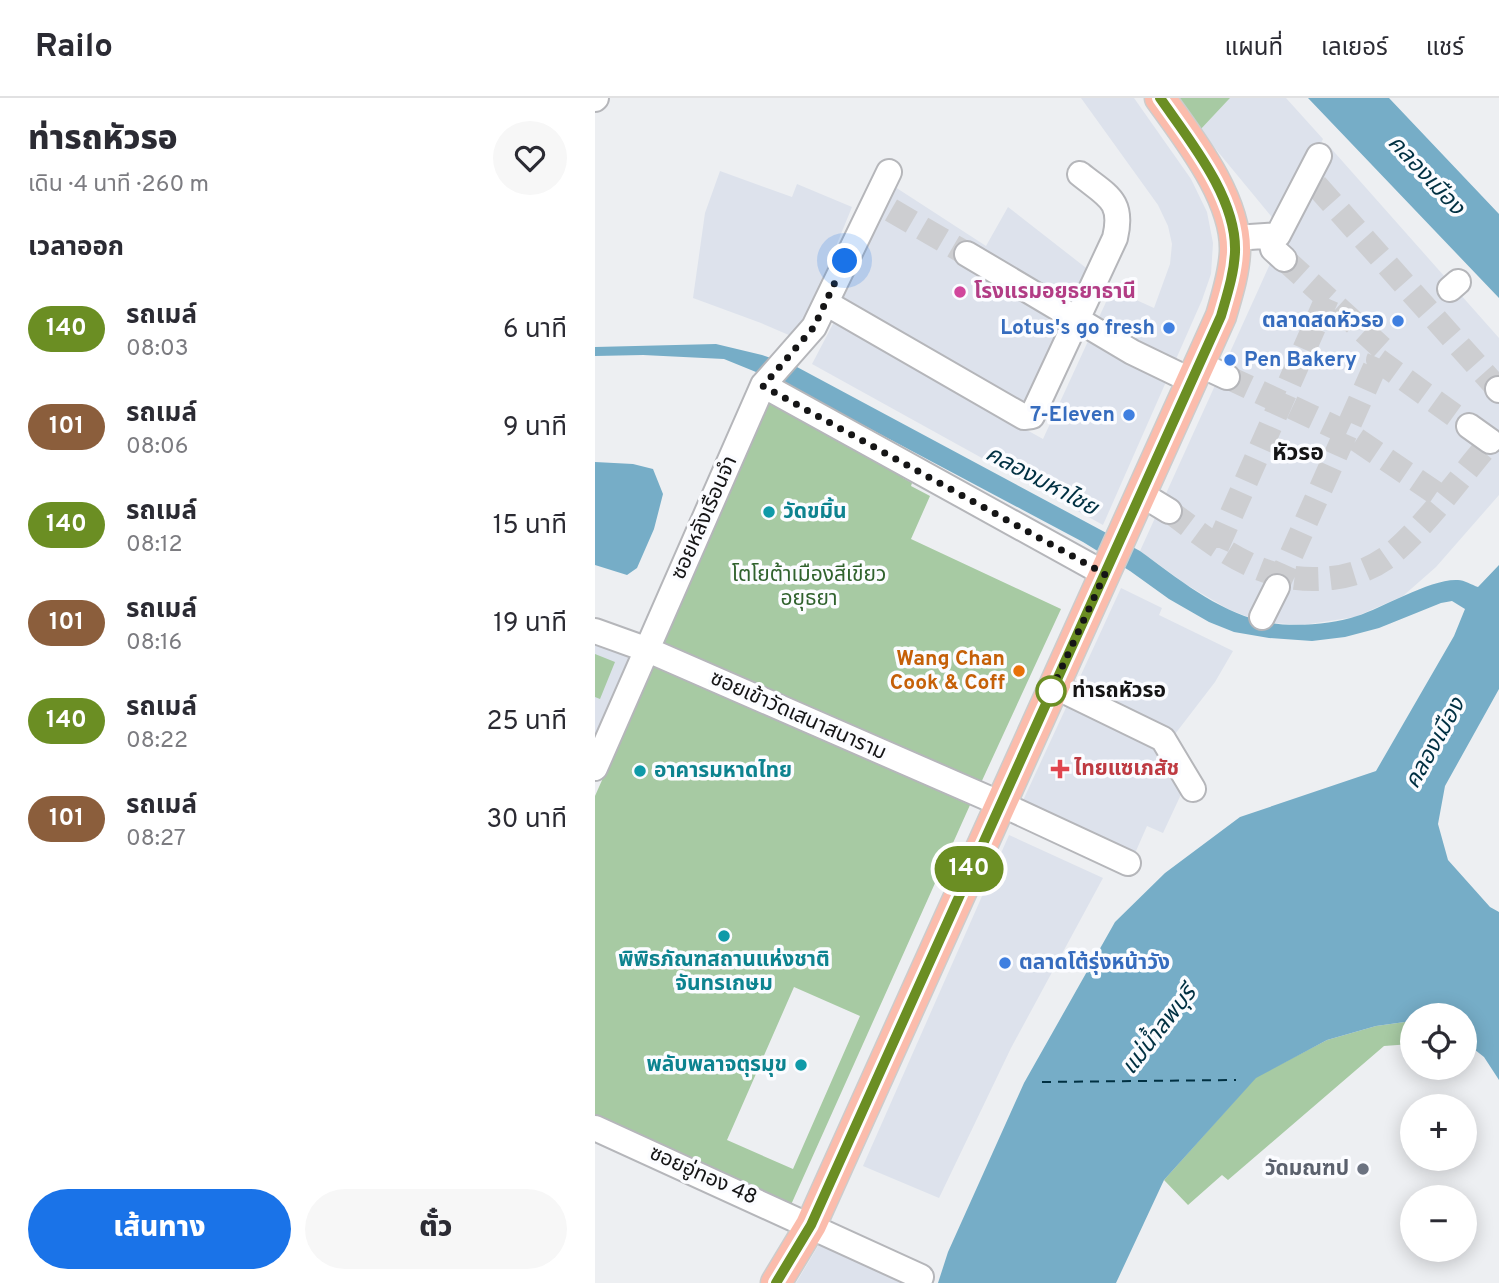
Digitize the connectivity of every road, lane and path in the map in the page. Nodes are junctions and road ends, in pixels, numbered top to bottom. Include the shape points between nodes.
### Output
1 (1160, 98) edge
2 (888, 172) dead end
3 (1314, 172) dead end
4 (1080, 174) dead end
5 (1270, 236) junction
6 (1235, 238) junction
7 (967, 254) tunnel mouth
8 (1284, 259) tunnel mouth
9 (826, 303) junction
10 (1078, 320) junction
11 (1195, 373) junction
12 (1227, 377) tunnel mouth
13 (767, 382) junction
14 (1469, 426) tunnel mouth
15 (1492, 438) edge
16 (1141, 494) junction
17 (1170, 511) tunnel mouth
18 (1112, 559) junction
19 (1277, 587) tunnel mouth
20 (1262, 617) dead end
21 (595, 631) edge
22 (648, 650) junction
23 (1054, 686) junction
24 (595, 768) edge
25 (1193, 789) dead end
26 (999, 803) junction
27 (1128, 863) dead end
28 (595, 1128) edge
29 (811, 1225) junction
30 (921, 1277) dead end
31 (776, 1283) edge

1 - 6 main road via 1217,185
2 - 9 street, ซอยหลังเรือนจำ via 882,205
3 - 5 street via 1278,235
4 - 10 street via 1113,200 1120,218
5 - 6 street
5 - 8 street via 1273,249
6 - 11 main road via 1233,274 1221,316
7 - 10 street
9 - 10 street via 1029,418
9 - 13 street, ซอยหลังเรือนจำ via 814,327
10 - 11 street via 1132,352
11 - 12 street
11 - 16 main road
13 - 18 street
13 - 22 street, ซอยหลังเรือนจำ
14 - 15 street
16 - 17 street
16 - 18 main road
18 - 23 main road
19 - 20 street
21 - 22 street, ซอยเข้าวัดเสนาสนาราม
22 - 24 street, ซอยหลังเรือนจำ
22 - 26 street, ซอยเข้าวัดเสนาสนาราม
23 - 25 street via 1163,740
23 - 26 main road
26 - 27 street, ซอยเข้าวัดเสนาสนาราม
26 - 29 main road
28 - 29 street, ซอยอู่ทอง 48
29 - 30 street, ซอยอู่ทอง 48
29 - 31 main road

